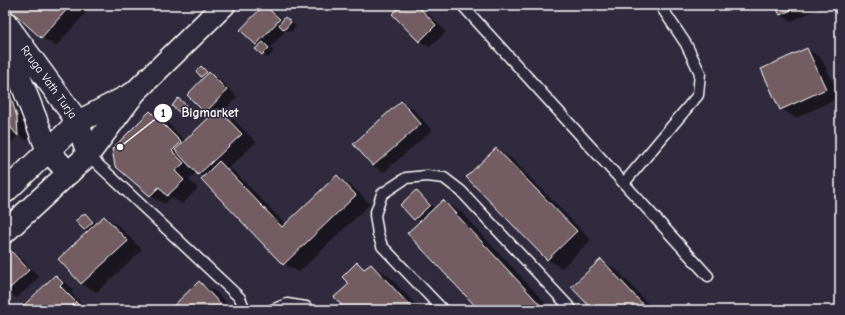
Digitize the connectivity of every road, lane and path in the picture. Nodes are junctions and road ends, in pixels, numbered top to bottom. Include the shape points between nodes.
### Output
1 (224, 5) edge
2 (462, 5) edge
3 (660, 5) edge
4 (5, 22) edge
5 (5, 40) edge
6 (134, 92) junction
7 (78, 122) junction
8 (48, 151) junction
9 (88, 155) junction
10 (69, 173) junction
11 (624, 183) junction
12 (5, 192) edge
13 (5, 232) edge
14 (708, 276) dead end
15 (245, 310) edge
16 (272, 310) edge
17 (309, 310) edge
18 (443, 310) edge
19 (572, 310) edge

1 - 6 main road
2 - 11 lane
3 - 11 lane via 686,44 700,73 698,95
4 - 7 main road, Rruga Vath Turja
5 - 8 main road, Rruga Vath Turja
6 - 7 main road
6 - 9 main road
7 - 8 main road
7 - 9 main road, Rruga Vath Turja
8 - 10 main road
8 - 12 main road
9 - 10 main road
9 - 15 lane via 240,298
10 - 13 main road
11 - 14 lane
16 - 17 lane via 287,304 306,307
18 - 19 lane via 382,246 378,234 375,215 382,194 406,178 444,178 461,191

